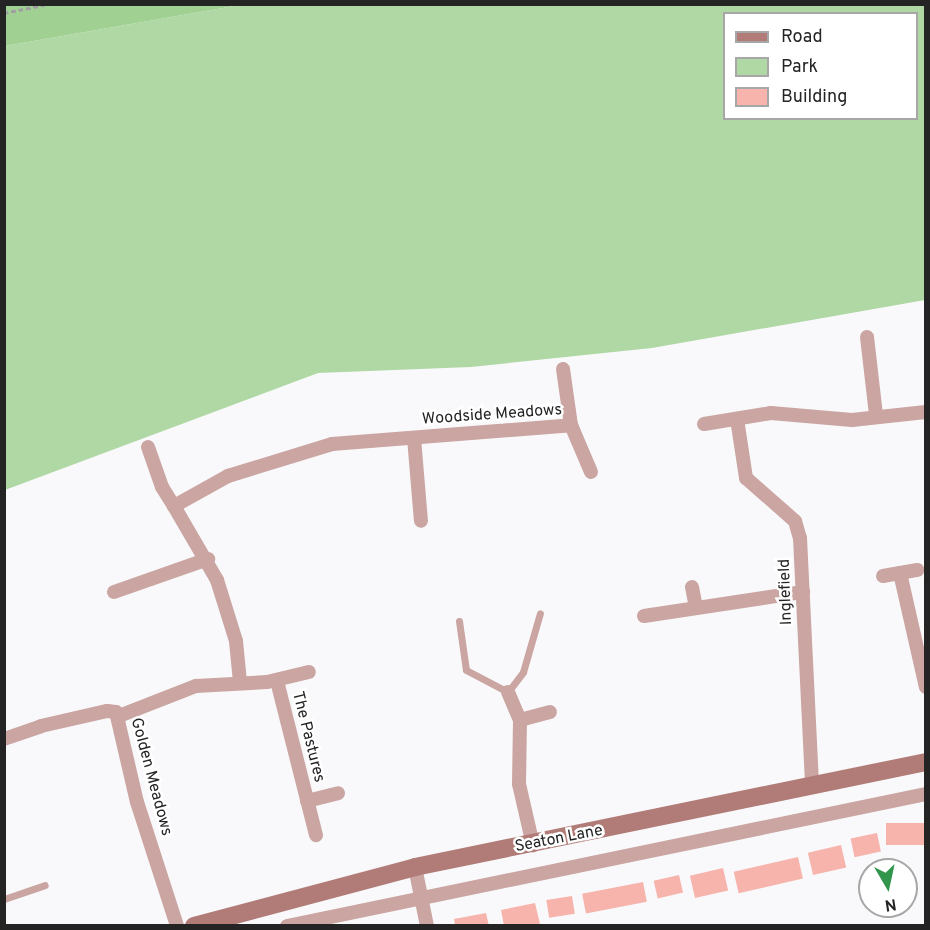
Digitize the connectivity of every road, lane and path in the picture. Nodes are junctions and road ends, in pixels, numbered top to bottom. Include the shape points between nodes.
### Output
1 (48, 4) edge
2 (4, 13) edge
3 (867, 337) dead end
4 (563, 369) dead end
5 (926, 412) edge
6 (876, 415) junction
7 (737, 419) junction
8 (704, 424) dead end
9 (572, 425) junction
10 (414, 438) junction
11 (148, 447) dead end
12 (591, 472) dead end
13 (174, 506) junction
14 (421, 520) dead end
15 (208, 559) junction
16 (917, 570) dead end
17 (900, 573) junction
18 (883, 576) dead end
19 (692, 587) dead end
20 (114, 592) dead end
21 (802, 592) junction
22 (696, 608) junction
23 (540, 613) dead end
24 (644, 616) dead end
25 (459, 621) dead end
26 (309, 672) dead end
27 (277, 681) junction
28 (240, 682) junction
29 (926, 687) edge
30 (508, 692) junction
31 (550, 712) dead end
32 (119, 717) junction
33 (520, 720) junction
34 (4, 739) edge
35 (926, 762) edge
36 (812, 787) junction
37 (338, 794) dead end
38 (926, 795) edge
39 (308, 801) junction
40 (316, 835) dead end
41 (533, 845) junction
42 (415, 867) junction
43 (45, 885) dead end
44 (4, 899) edge
45 (422, 899) junction
46 (177, 926) edge
47 (194, 926) edge
48 (286, 926) edge
49 (427, 926) edge

1 - 2 path
3 - 6 street
4 - 9 street, Woodside Meadows
5 - 6 street
6 - 7 street via 852,420 771,413
7 - 8 street
7 - 21 street, Inglefield via 746,478 795,520 800,538
9 - 10 street, Woodside Meadows
9 - 12 street, Woodside Meadows
10 - 13 street, Woodside Meadows via 332,444 279,457 228,476
10 - 14 street, Woodside Meadows
11 - 13 street via 162,487
13 - 15 street
15 - 20 street
15 - 28 street via 236,641
16 - 17 street
17 - 18 street
17 - 29 street
19 - 22 street
21 - 22 street
21 - 36 street, Inglefield
22 - 24 street
23 - 30 lane via 523,672
25 - 30 lane via 466,670
26 - 27 street, The Pastures
27 - 28 street, The Pastures
27 - 39 street, The Pastures
28 - 32 street, The Pastures via 196,686
30 - 33 street
31 - 33 street
32 - 34 street, Golden Meadows via 107,711
32 - 46 street, Golden Meadows via 137,802
33 - 41 street via 519,784
35 - 36 main road, Seaton Lane
36 - 41 main road, Seaton Lane
37 - 39 street, The Pastures
38 - 45 street, Seaton Lane
39 - 40 street, The Pastures
41 - 42 main road, Seaton Lane
42 - 45 street
42 - 47 main road, Seaton Lane
43 - 44 lane
45 - 48 street, Seaton Lane
45 - 49 street

